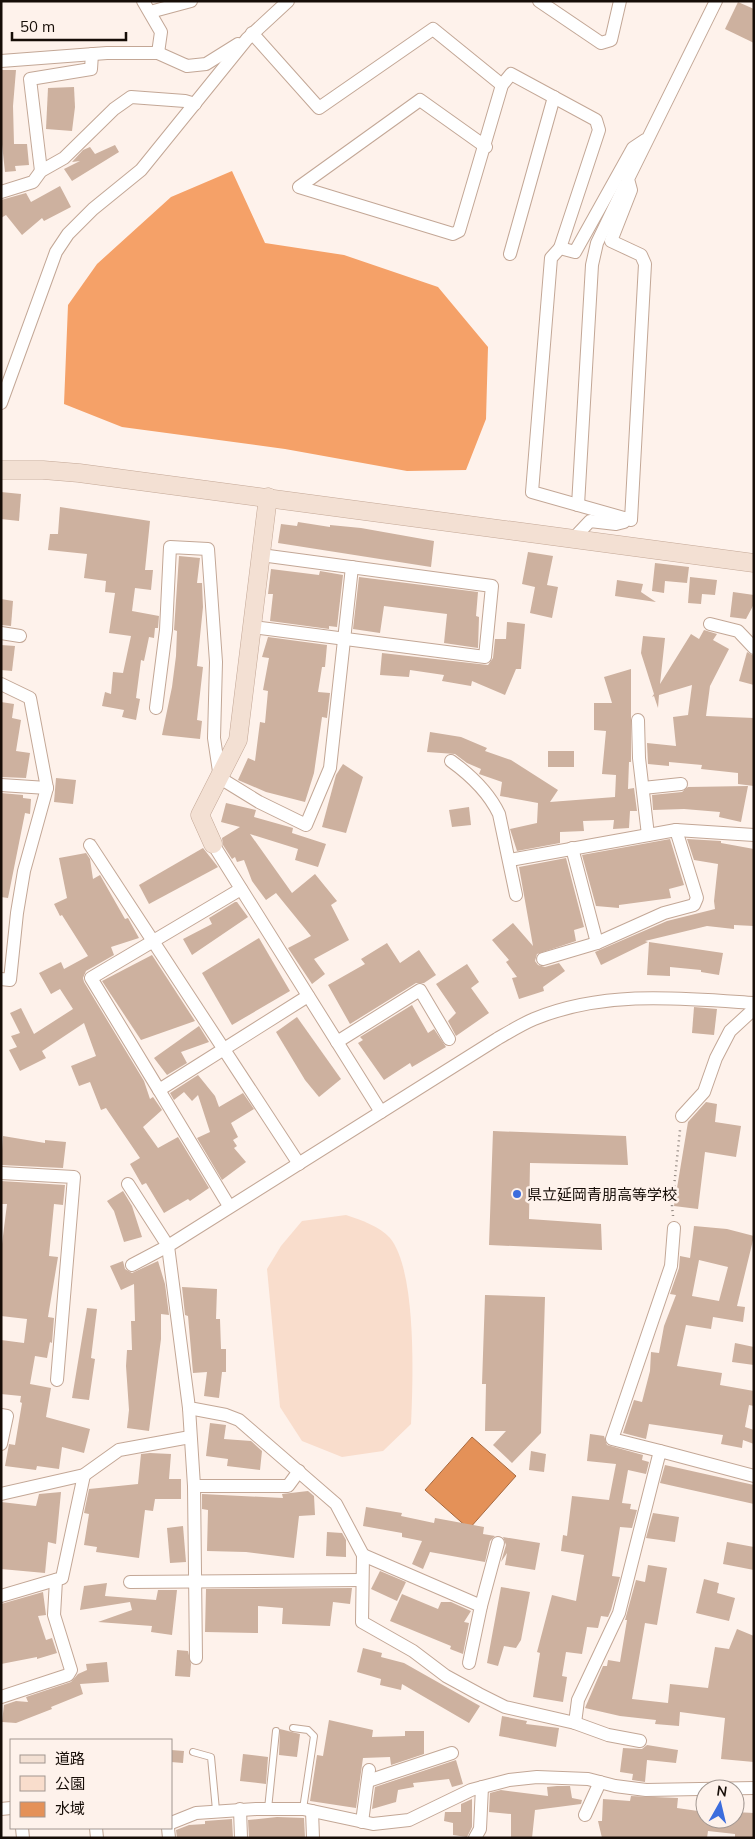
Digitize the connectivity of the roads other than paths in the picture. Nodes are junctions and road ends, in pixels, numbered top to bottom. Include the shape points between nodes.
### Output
1 (191, 1) edge
2 (288, 1) edge
3 (539, 1) edge
4 (620, 1) edge
5 (716, 1) edge
6 (145, 4) edge
7 (249, 36) junction
8 (158, 53) junction
9 (92, 54) junction
10 (1, 62) edge
11 (502, 85) junction
12 (554, 97) junction
13 (195, 104) junction
14 (645, 140) junction
15 (486, 147) junction
16 (41, 171) junction
17 (628, 179) junction
18 (1, 192) edge
19 (560, 248) junction
20 (510, 254) dead end
21 (1, 403) edge
22 (1, 470) edge
23 (268, 497) junction
24 (578, 505) junction
25 (631, 520) junction
26 (572, 539) junction
27 (261, 555) junction
28 (754, 563) edge
29 (352, 567) junction
30 (710, 624) dead end
31 (254, 627) junction
32 (1, 633) edge
33 (20, 636) dead end
34 (344, 638) junction
35 (754, 648) edge
36 (1, 684) edge
37 (156, 708) dead end
38 (638, 720) dead end
39 (451, 761) dead end
40 (220, 778) junction
41 (681, 784) dead end
42 (1, 785) edge
43 (47, 788) junction
44 (643, 788) junction
45 (676, 830) junction
46 (648, 835) junction
47 (754, 835) edge
48 (213, 844) joint
49 (90, 845) dead end
50 (572, 848) junction
51 (510, 860) junction
52 (241, 889) junction
53 (516, 895) dead end
54 (153, 941) junction
55 (597, 943) junction
56 (543, 959) dead end
57 (1, 979) edge
58 (308, 996) junction
59 (754, 1003) edge
60 (754, 1009) edge
61 (449, 1039) dead end
62 (337, 1042) junction
63 (224, 1050) junction
64 (159, 1090) junction
65 (381, 1112) junction
66 (682, 1116) road end
67 (299, 1164) junction
68 (1, 1173) edge
69 (128, 1184) dead end
70 (229, 1206) junction
71 (674, 1228) road end
72 (168, 1246) junction
73 (132, 1265) dead end
74 (57, 1380) dead end
75 (189, 1408) junction
76 (1, 1415) edge
77 (190, 1437) junction
78 (1, 1444) edge
79 (660, 1451) junction
80 (299, 1471) junction
81 (84, 1475) junction
82 (754, 1476) edge
83 (194, 1486) junction
84 (1, 1494) edge
85 (498, 1542) dead end
86 (363, 1555) junction
87 (56, 1580) junction
88 (195, 1580) junction
89 (361, 1580) junction
90 (130, 1582) dead end
91 (1, 1596) edge
92 (481, 1606) junction
93 (196, 1658) dead end
94 (469, 1663) dead end
95 (1, 1697) edge
96 (574, 1723) junction
97 (293, 1728) dead end
98 (276, 1731) dead end
99 (640, 1741) dead end
100 (194, 1752) dead end
101 (452, 1753) dead end
102 (600, 1782) junction
103 (482, 1787) junction
104 (754, 1788) edge
105 (268, 1809) junction
106 (216, 1810) junction
107 (240, 1810) junction
108 (307, 1810) junction
109 (585, 1814) dead end
110 (362, 1822) junction
111 (172, 1823) edge
112 (242, 1838) edge
113 (313, 1838) edge
114 (475, 1838) edge

1 - 6 street
2 - 7 street
3 - 4 street via 601,43 610,40
5 - 14 street
6 - 8 street via 161,32
7 - 8 street via 206,64 187,66
7 - 11 street via 319,108 433,29
7 - 13 street
8 - 9 street
9 - 10 street
9 - 16 street via 91,69 30,79
11 - 12 street via 512,74
11 - 15 street
12 - 19 street via 596,120 599,130
12 - 20 street
13 - 16 street via 131,97 114,109 64,158
13 - 21 street via 141,170 93,209 68,234 56,252
14 - 17 street
14 - 19 street via 633,148 575,252
15 - 15 street via 459,231 453,234 299,187 420,100
16 - 18 street via 33,182
17 - 24 street via 597,243 592,265
17 - 25 street via 631,190 611,241 641,255 645,264
19 - 24 street via 551,258 532,492
22 - 23 street via 79,473
23 - 26 street
23 - 27 street
24 - 25 street
25 - 26 street via 616,524 590,521
26 - 28 street
27 - 29 street
27 - 31 street
29 - 34 street
29 - 34 street via 492,586 485,657
30 - 35 street via 738,631
31 - 34 street
31 - 40 street via 238,740
32 - 33 street
34 - 40 street via 330,768 306,825
36 - 43 street via 30,698
37 - 40 street via 166,630 170,547 208,549 216,662 214,738
38 - 44 street
39 - 51 street via 468,772 495,805
40 - 48 street via 200,816
41 - 44 street
42 - 43 street
43 - 57 street via 24,871 16,913 10,980
44 - 46 street
45 - 46 street
45 - 47 street
45 - 55 street via 697,898 694,906 664,913
46 - 50 street
48 - 52 street
49 - 54 street
50 - 51 street
50 - 55 street
51 - 53 street
52 - 54 street
52 - 58 street
54 - 63 street
54 - 64 street via 91,978
55 - 56 street
58 - 62 street
58 - 63 street
59 - 65 street via 638,997 566,1009 534,1019 497,1039
60 - 66 street via 730,1031 704,1092
61 - 62 street via 420,990
62 - 65 street
63 - 64 street
63 - 67 street
64 - 70 street
65 - 67 street
67 - 70 street
68 - 74 street via 74,1177
69 - 72 street
70 - 72 street
71 - 79 street via 671,1266 612,1439
72 - 73 street
72 - 75 street
75 - 77 street
75 - 80 street via 239,1420
76 - 78 street via 7,1416
77 - 81 street via 119,1450
77 - 83 street
79 - 82 street
79 - 96 street via 619,1613 578,1700
80 - 83 street via 288,1486
80 - 86 street via 336,1504
81 - 84 street
81 - 87 street via 62,1578
83 - 88 street
85 - 92 street
86 - 89 street
86 - 92 street
87 - 91 street
87 - 95 street via 54,1615 71,1670 68,1675
88 - 89 street
88 - 90 street
88 - 93 street
89 - 96 street via 362,1622 413,1651 446,1676 505,1707
92 - 94 street
96 - 99 street via 608,1735
97 - 108 lane via 308,1730 314,1736
98 - 105 lane
100 - 106 lane via 210,1756
101 - 110 street via 368,1775
102 - 103 street via 537,1777
102 - 104 street via 646,1790
102 - 109 street
103 - 110 street via 409,1820 374,1824
103 - 114 street via 480,1829
105 - 107 street
105 - 108 street
106 - 107 street
106 - 111 street via 196,1813
107 - 112 street
108 - 110 street
108 - 113 street

